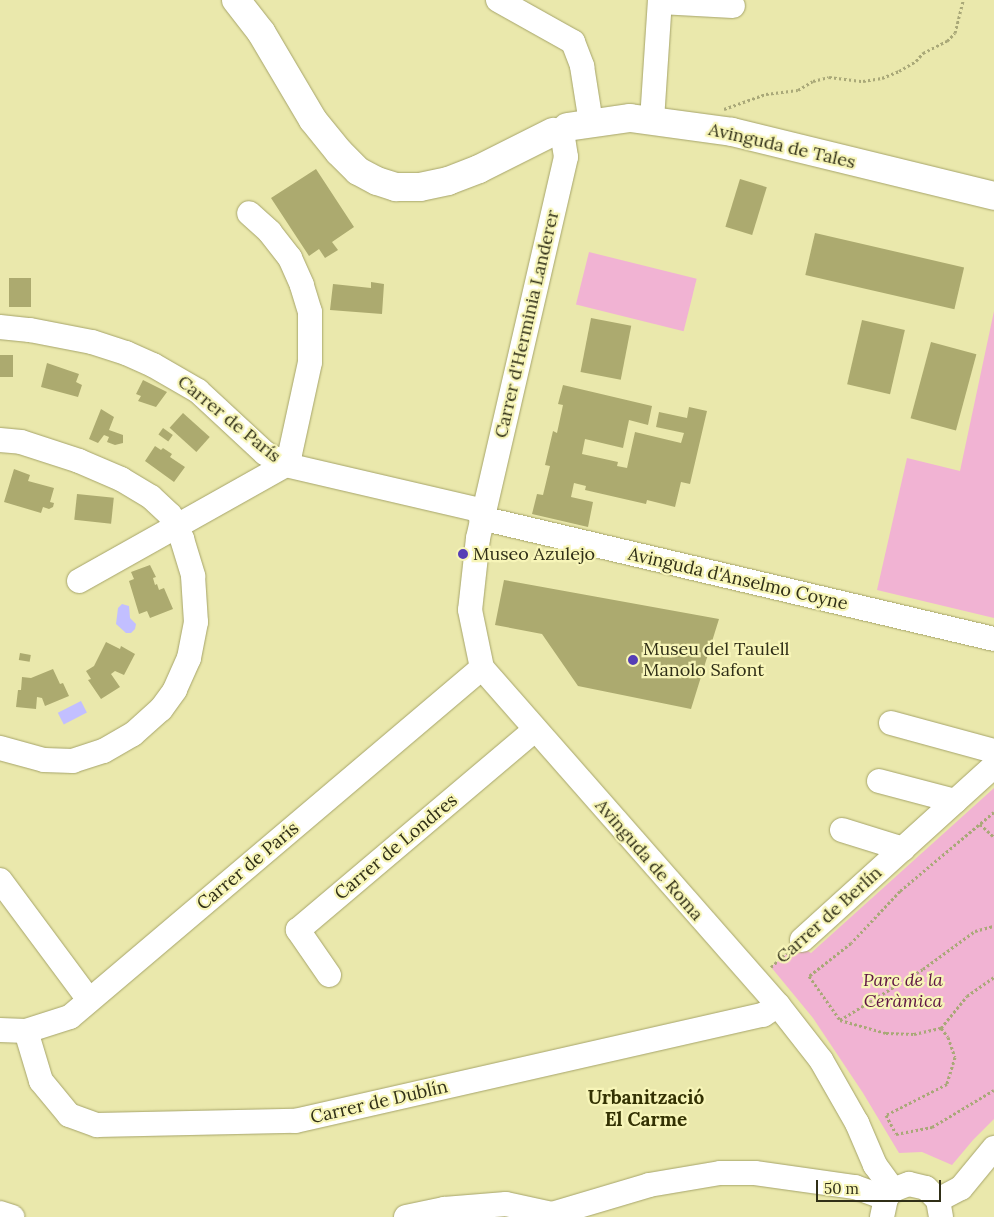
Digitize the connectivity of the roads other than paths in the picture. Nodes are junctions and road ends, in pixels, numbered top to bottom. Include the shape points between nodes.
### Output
1 (236, 0) edge
2 (498, 0) edge
3 (660, 1) edge
4 (733, 6) dead end
5 (652, 120) junction
6 (568, 130) junction
7 (994, 196) edge
8 (249, 213) dead end
9 (0, 327) edge
10 (0, 440) edge
11 (286, 465) junction
12 (482, 515) junction
13 (176, 525) junction
14 (79, 582) dead end
15 (994, 639) edge
16 (482, 668) junction
17 (891, 723) dead end
18 (536, 730) junction
19 (0, 748) edge
20 (994, 751) edge
21 (994, 766) edge
22 (879, 781) dead end
23 (955, 802) junction
24 (842, 830) dead end
25 (903, 848) junction
26 (0, 880) edge
27 (802, 940) road end
28 (329, 974) dead end
29 (89, 1000) junction
30 (778, 1005) junction
31 (0, 1030) edge
32 (26, 1031) junction
33 (994, 1148) edge
34 (887, 1202) edge
35 (940, 1208) edge
36 (0, 1214) edge
37 (12, 1217) edge
38 (406, 1217) edge

1 - 6 main road, Avinguda de Tales via 261,32 313,120 358,171 377,181 396,187 420,187 448,181
2 - 6 street, Carrer d'Herminia Landerer via 573,42 582,66
3 - 4 street
3 - 5 street
5 - 6 main road, Avinguda de Tales via 630,118
5 - 7 main road, Avinguda de Tales via 732,132
6 - 12 street, Carrer d'Herminia Landerer via 566,157
8 - 11 street via 270,232 290,258 310,312 310,362
9 - 11 street, Carrer de París via 92,342 161,368 198,391 265,453
10 - 13 street via 20,442 62,455 121,479 151,497
11 - 12 street, Avinguda d'Anselmo Coyne
11 - 13 street
12 - 15 street, Avinguda d'Anselmo Coyne
12 - 16 street, Avinguda de Roma via 470,610
13 - 14 street
13 - 19 street via 193,576 196,622 187,663 165,704 133,734 89,757 58,762
16 - 18 street, Avinguda de Roma
16 - 29 street, Carrer de París
17 - 20 street
18 - 28 street, Carrer de Londres via 298,930
18 - 30 street, Avinguda de Roma
21 - 23 street, Carrer de Berlín
22 - 23 street
23 - 25 street, Carrer de Berlín
24 - 25 street, Carrer de Berlín
25 - 27 street, Carrer de Berlín
26 - 29 street
29 - 32 street, Carrer de París via 70,1017
30 - 32 street, Carrer de Dublín via 763,1014 296,1121 97,1125 69,1115 41,1081
30 - 34 street, Avinguda de Roma via 821,1060 857,1123 876,1165
31 - 32 street, Carrer de París
33 - 35 street
34 - 35 street via 909,1184 926,1188
34 - 38 street via 855,1187 755,1172 720,1173 649,1185 552,1214 506,1204 444,1209
36 - 37 street

